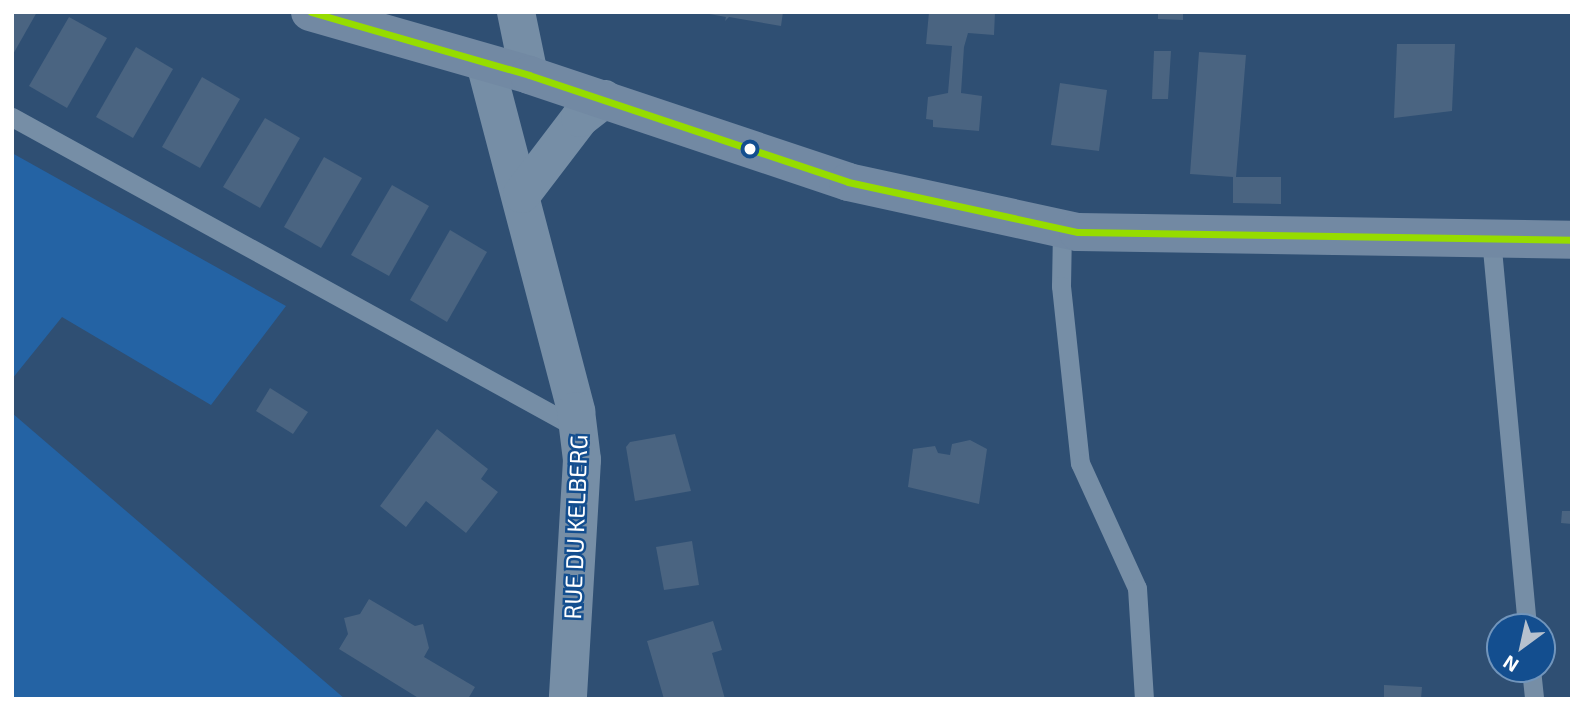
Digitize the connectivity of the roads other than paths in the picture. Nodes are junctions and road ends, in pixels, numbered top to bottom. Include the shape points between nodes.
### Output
1 (310, 12) edge
2 (516, 12) edge
3 (485, 63) junction
4 (529, 75) junction
5 (604, 99) junction
6 (12, 117) edge
7 (522, 194) junction
8 (1062, 229) junction
9 (1491, 239) junction
10 (1572, 240) edge
11 (579, 429) junction
12 (1526, 613) edge
13 (568, 699) edge
14 (1144, 699) edge

1 - 3 main road
2 - 4 street
3 - 4 main road
3 - 7 street, RUE DU KELBERG
4 - 5 main road
5 - 7 street via 580,118
5 - 8 main road via 848,182
6 - 11 lane
7 - 11 street, RUE DU KELBERG
8 - 9 main road
8 - 14 lane via 1061,286 1080,463 1137,588
9 - 10 main road
9 - 12 lane
11 - 13 street, RUE DU KELBERG via 582,460

